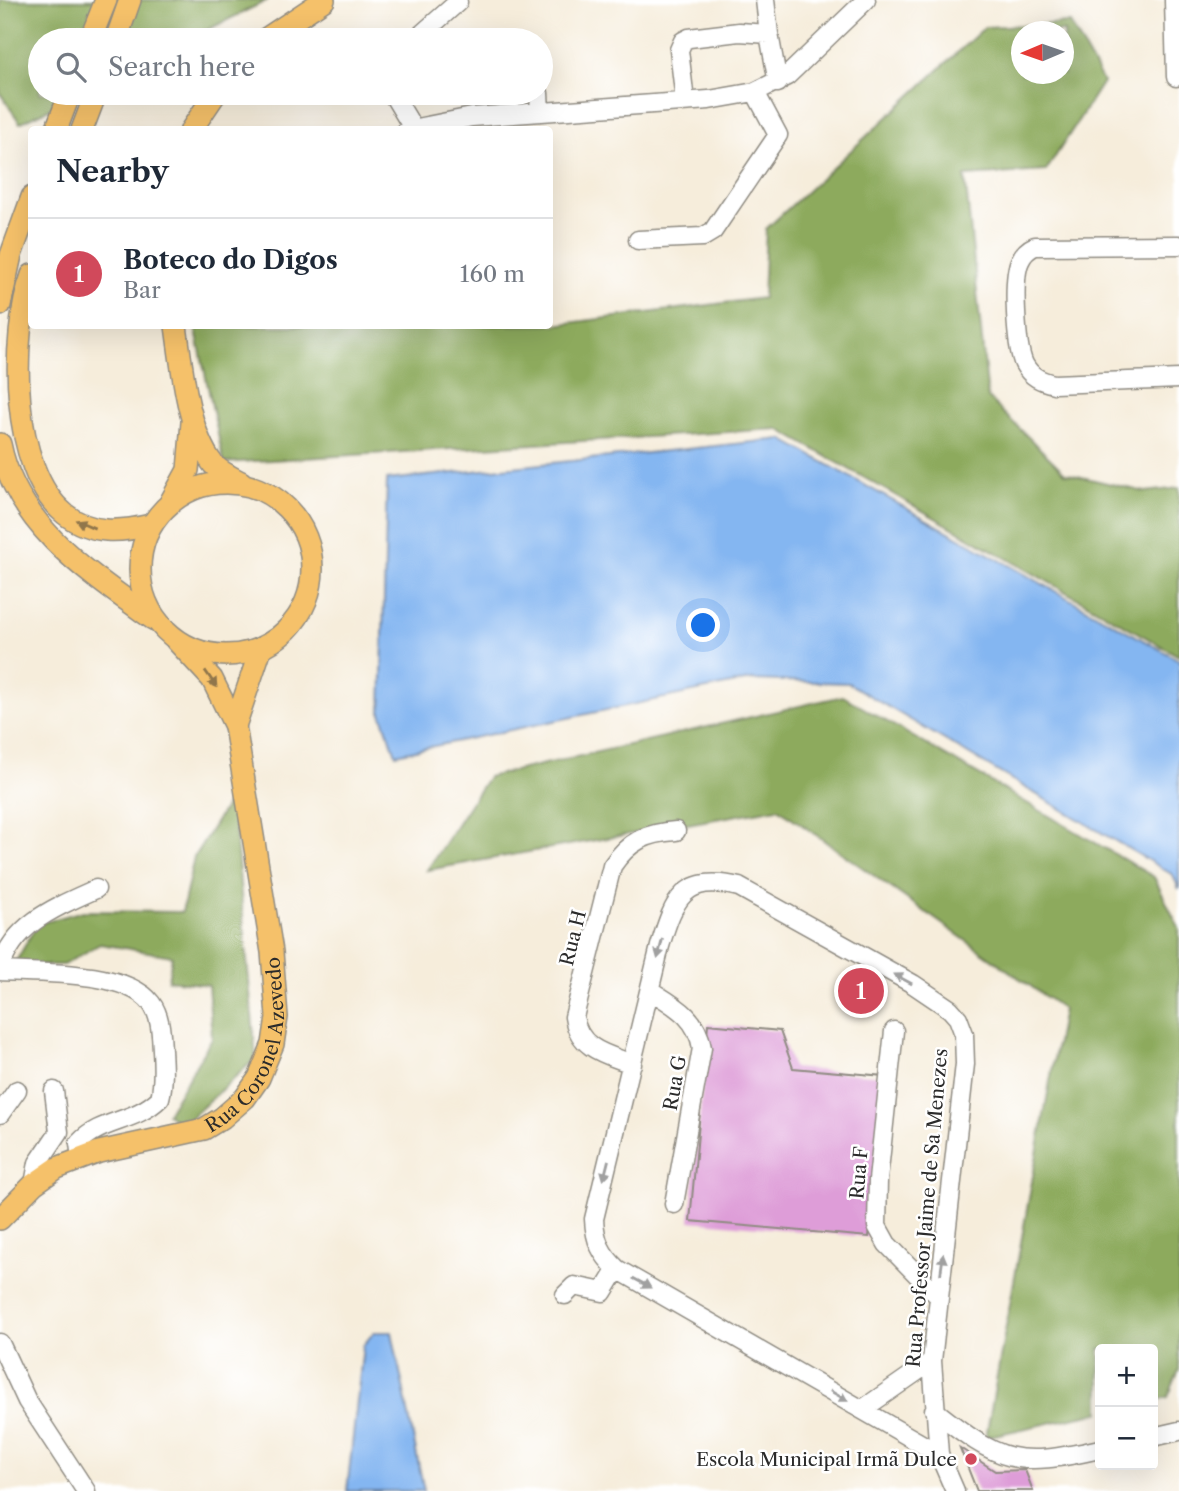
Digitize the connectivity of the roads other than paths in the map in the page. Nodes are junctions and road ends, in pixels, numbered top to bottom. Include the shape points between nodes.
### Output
1 (106, 0) edge
2 (130, 0) edge
3 (324, 0) edge
4 (765, 0) edge
5 (866, 0) edge
6 (1174, 0) edge
7 (458, 2) dead end
8 (95, 28) edge
9 (120, 28) edge
10 (282, 28) edge
11 (429, 28) edge
12 (769, 34) junction
13 (1176, 77) dead end
14 (778, 83) junction
15 (755, 92) junction
16 (685, 101) junction
17 (65, 105) edge
18 (91, 105) edge
19 (208, 105) edge
20 (400, 105) edge
21 (532, 118) edge
22 (58, 126) edge
23 (84, 126) edge
24 (194, 126) edge
25 (414, 126) edge
26 (438, 126) edge
27 (28, 208) edge
28 (638, 240) dead end
29 (1179, 245) edge
30 (28, 289) edge
31 (0, 305) edge
32 (177, 329) edge
33 (1179, 379) edge
34 (192, 416) junction
35 (0, 444) edge
36 (246, 484) junction
37 (170, 502) junction
38 (151, 525) junction
39 (157, 622) junction
40 (176, 640) junction
41 (261, 648) junction
42 (235, 726) junction
43 (676, 831) dead end
44 (96, 889) dead end
45 (3, 947) edge
46 (0, 970) edge
47 (650, 991) junction
48 (894, 1031) dead end
49 (632, 1064) junction
50 (17, 1090) dead end
51 (54, 1091) dead end
52 (0, 1114) edge
53 (81, 1158) junction
54 (34, 1184) junction
55 (674, 1204) dead end
56 (0, 1219) edge
57 (617, 1269) junction
58 (565, 1295) dead end
59 (938, 1296) junction
60 (0, 1343) edge
61 (932, 1361) junction
62 (863, 1409) junction
63 (934, 1410) junction
64 (1179, 1431) edge
65 (1158, 1436) edge
66 (1095, 1450) edge
67 (939, 1454) junction
68 (86, 1491) edge
69 (956, 1491) edge

1 - 8 main road
2 - 9 main road
3 - 10 main road
4 - 12 street
5 - 14 street
6 - 13 street
7 - 11 street
12 - 14 street
12 - 16 street via 739,32 683,41
14 - 15 street
15 - 16 street
15 - 28 street via 778,135 713,231 703,237
16 - 21 street
17 - 22 main road
18 - 23 main road
19 - 24 main road
20 - 25 street
21 - 26 street
27 - 31 main road
29 - 33 street via 1035,246 1025,252 1017,271 1023,363 1038,380 1054,384
38 -> 30 main road via 124,532 78,522 57,506 38,477 24,430 20,379 21,313
32 - 34 main road
34 - 36 main road via 212,463
34 - 37 main road via 188,470
35 - 39 main road via 13,482 46,535
36 - 37 main road via 219,482 193,488
36 - 41 main road via 287,508 301,527 311,561 307,597 297,618 281,636
37 - 38 main road
38 - 39 main road via 139,575
39 - 40 main road
40 - 41 main road via 217,656
40 -> 42 main road via 212,679
41 - 42 main road
42 - 53 main road, Rua Coronel Azevedo via 272,952 277,1017 267,1063 245,1098 204,1129
43 - 49 street, Rua H via 640,838 624,848 612,866 574,1017 582,1041
44 - 45 street via 25,926
45 - 46 street
46 - 53 street via 78,975 115,983 142,996 156,1012 162,1037 160,1098 132,1119 86,1136 79,1143
47 - 49 street, Rua Professor Jaime de Sa Menezes
47 - 55 street, Rua G via 688,1016 698,1030 702,1048
59 -> 47 street, Rua Professor Jaime de Sa Menezes via 965,1064 964,1034 950,1009 740,887 719,882 702,882 688,889 672,907
48 - 59 street, Rua F via 877,1226 887,1244
49 -> 57 street, Rua Professor Jaime de Sa Menezes via 594,1219 603,1256
50 - 52 street
51 - 54 street via 59,1132 38,1163
53 - 54 main road, Rua Coronel Azevedo
54 - 56 main road, Rua Coronel Azevedo
57 - 58 street via 603,1292 574,1286
57 -> 62 street, Rua Professor Jaime de Sa Menezes
59 - 61 street, Rua Professor Jaime de Sa Menezes
60 - 68 street via 27,1401
61 - 62 street
61 - 63 street, Rua Professor Jaime de Sa Menezes
62 - 67 street, Rua Professor Jaime de Sa Menezes
63 - 66 street via 978,1444 1012,1458
63 - 67 street, Rua Professor Jaime de Sa Menezes
64 - 65 street
67 - 69 street

